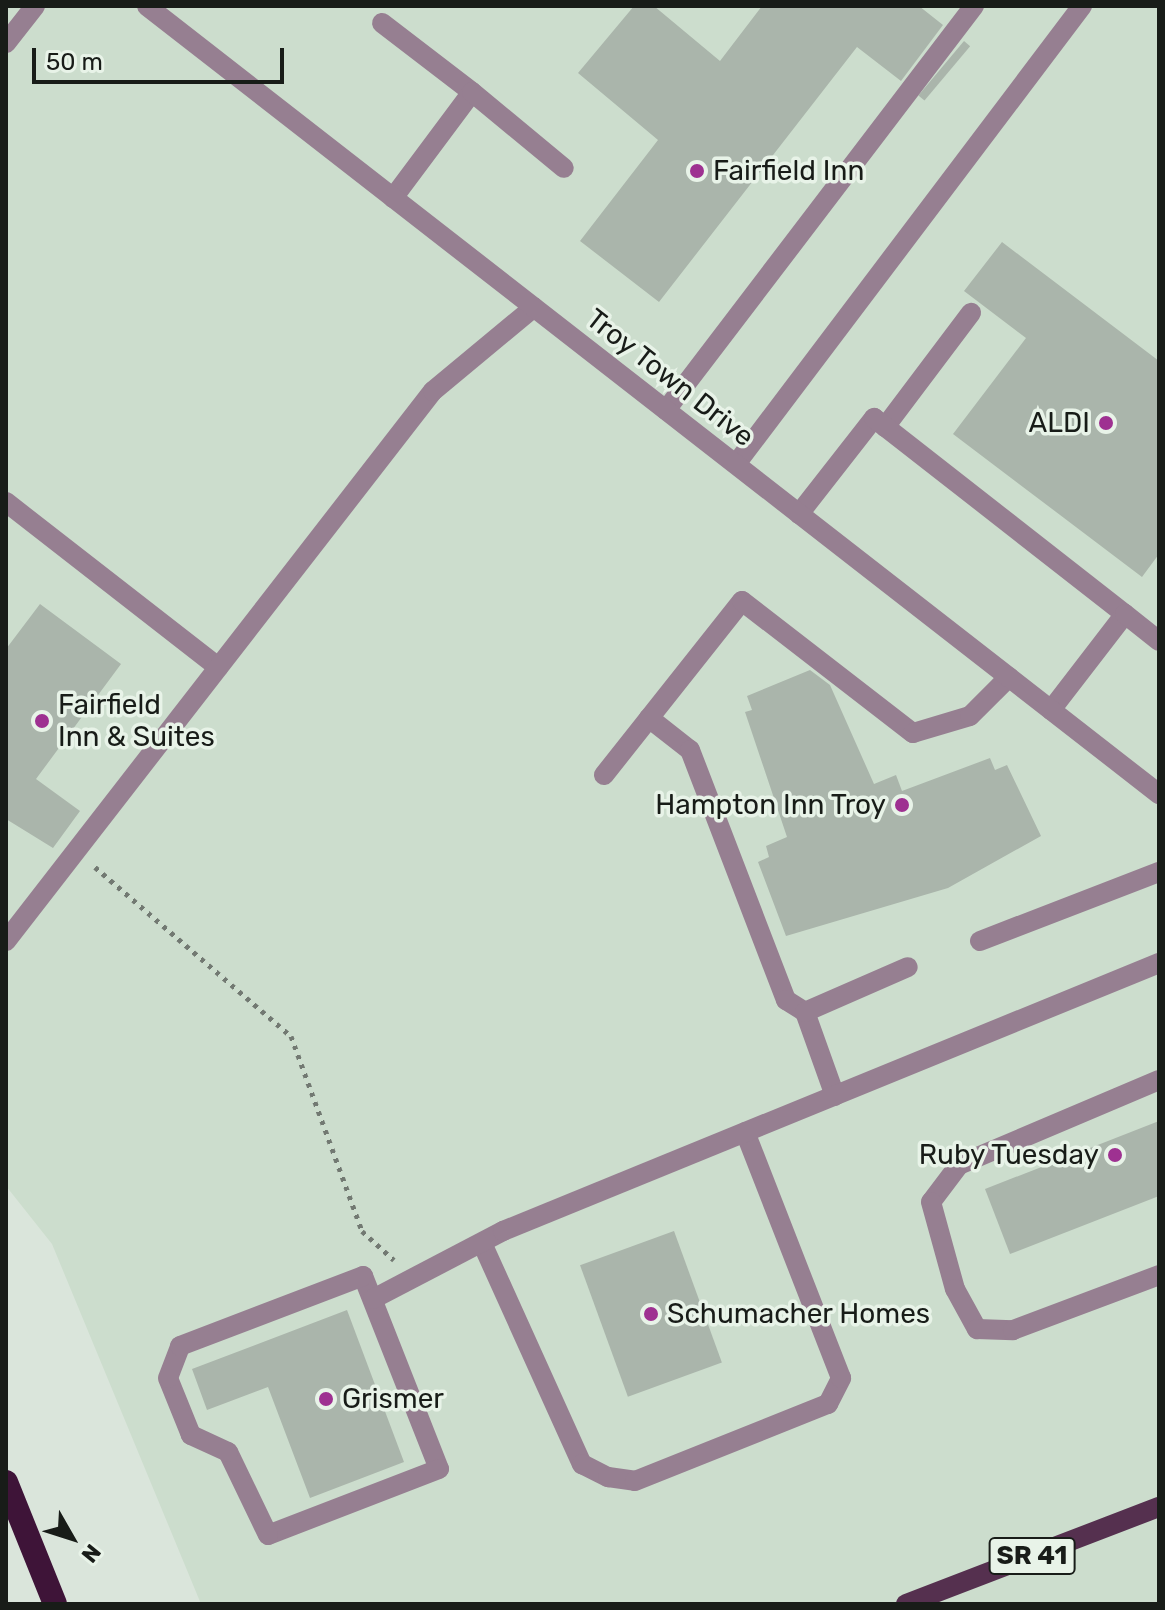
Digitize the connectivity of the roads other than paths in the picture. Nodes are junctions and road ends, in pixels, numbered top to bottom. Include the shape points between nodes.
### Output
1 (35, 6) edge
2 (974, 6) edge
3 (1082, 6) edge
4 (157, 9) edge
5 (382, 23) dead end
6 (6, 43) edge
7 (472, 92) junction
8 (564, 168) dead end
9 (393, 198) junction
10 (534, 307) junction
11 (971, 313) dead end
12 (666, 410) junction
13 (885, 427) junction
14 (736, 464) junction
15 (6, 502) edge
16 (799, 514) junction
17 (1125, 614) junction
18 (1159, 641) edge
19 (218, 667) junction
20 (1009, 677) junction
21 (1051, 710) junction
22 (649, 718) junction
23 (604, 775) dead end
24 (1159, 794) edge
25 (1159, 872) edge
26 (6, 941) edge
27 (980, 941) dead end
28 (1159, 963) edge
29 (908, 967) dead end
30 (805, 1012) junction
31 (1159, 1080) edge
32 (835, 1096) junction
33 (745, 1132) junction
34 (482, 1243) junction
35 (1159, 1275) edge
36 (373, 1299) junction
37 (6, 1482) edge
38 (1159, 1507) edge
39 (55, 1604) edge
40 (906, 1604) edge

1 - 6 street
2 - 12 street
3 - 14 street
4 - 9 street, Troy Town Drive
5 - 7 street
7 - 8 street
7 - 9 street
9 - 10 street, Troy Town Drive
10 - 12 street, Troy Town Drive
10 - 19 street via 433,391
11 - 13 street
12 - 14 street, Troy Town Drive
13 - 16 street via 874,418
13 - 17 street
14 - 16 street, Troy Town Drive
15 - 19 street
16 - 20 street, Troy Town Drive
17 - 18 street
17 - 21 street
19 - 26 street
20 - 21 street, Troy Town Drive
20 - 22 street via 970,716 913,733 742,601
21 - 24 street, Troy Town Drive
22 - 23 street
22 - 30 street via 690,750 786,1000
25 - 27 street
28 - 32 street
29 - 30 street
30 - 32 street
31 - 35 street via 959,1165 931,1202 955,1289 977,1329 1013,1330
32 - 33 street
33 - 34 street
33 - 34 street via 841,1378 828,1404 635,1481 608,1477 582,1464
34 - 36 street
36 - 36 street via 363,1276 180,1346 168,1378 191,1435 228,1452 268,1535 439,1469
37 - 39 highway
38 - 40 main road, SR 41

